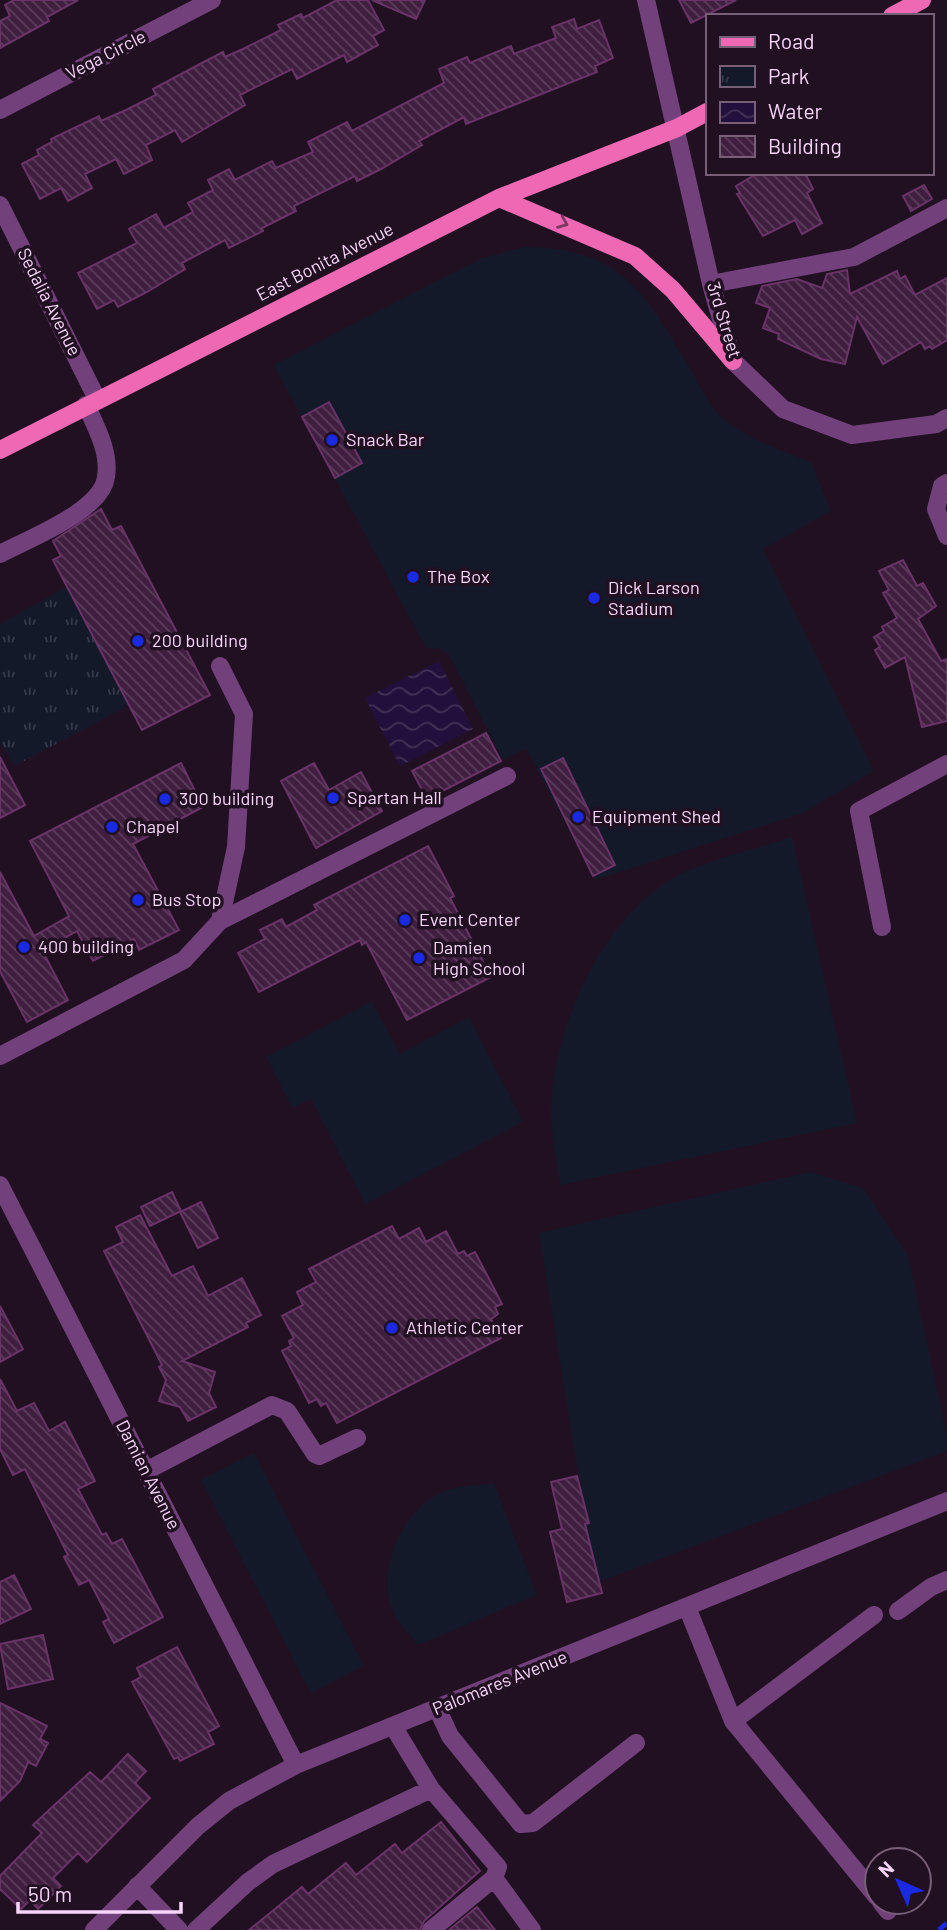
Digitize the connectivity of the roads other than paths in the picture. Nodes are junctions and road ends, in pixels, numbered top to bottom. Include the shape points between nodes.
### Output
1 (212, 0) edge
2 (646, 0) edge
3 (922, 0) edge
4 (896, 14) edge
5 (0, 110) edge
6 (706, 113) edge
7 (677, 128) junction
8 (499, 198) junction
9 (0, 205) edge
10 (947, 208) edge
11 (712, 284) junction
12 (733, 361) junction
13 (92, 402) junction
14 (947, 418) edge
15 (0, 450) edge
16 (947, 483) edge
17 (947, 536) edge
18 (0, 554) edge
19 (220, 666) dead end
20 (947, 764) edge
21 (507, 776) dead end
22 (220, 921) junction
23 (882, 927) dead end
24 (0, 1056) edge
25 (0, 1185) edge
26 (357, 1438) dead end
27 (146, 1471) junction
28 (947, 1501) edge
29 (947, 1580) edge
30 (687, 1607) junction
31 (898, 1611) dead end
32 (874, 1615) dead end
33 (437, 1708) junction
34 (733, 1721) junction
35 (393, 1726) junction
36 (636, 1744) dead end
37 (296, 1765) junction
38 (430, 1789) junction
39 (494, 1878) junction
40 (863, 1880) edge
41 (138, 1886) junction
42 (94, 1930) edge
43 (179, 1930) edge
44 (196, 1930) edge
45 (431, 1930) edge
46 (532, 1930) edge

1 - 5 street, Vega Circle
2 - 7 street, 3rd Street
3 - 4 main road
6 - 7 main road, East Bonita Avenue
7 - 8 main road, East Bonita Avenue
7 - 11 street, 3rd Street
8 -> 12 main road via 635,256 673,290
8 - 13 main road, East Bonita Avenue
9 - 13 street, Sedalia Avenue
10 - 11 street via 854,257
11 - 12 street, 3rd Street
12 - 14 street, 3rd Street via 783,409 852,435 936,424
13 - 15 main road, East Bonita Avenue
13 - 18 street, Sedalia Avenue via 104,446 106,478 99,495 74,515
16 - 17 street via 936,509
19 - 22 street via 244,714 236,847
20 - 23 street via 859,811
21 - 22 street
22 - 24 street via 184,960
25 - 27 street, Damien Avenue
26 - 27 street via 315,1454 287,1411 272,1405
27 - 37 street, Damien Avenue
28 - 30 street, Palomares Avenue
29 - 31 street
30 - 33 street, Palomares Avenue
30 - 34 street
32 - 34 street
33 - 35 street, Palomares Avenue
33 - 36 street via 450,1736 521,1824 533,1823
34 - 40 street
35 - 37 street, Palomares Avenue
35 - 38 street
37 - 41 street, Palomares Avenue via 229,1801
38 - 39 street via 498,1867
38 - 44 street via 273,1864
39 - 45 street
39 - 46 street
41 - 42 street, Palomares Avenue
41 - 43 street

